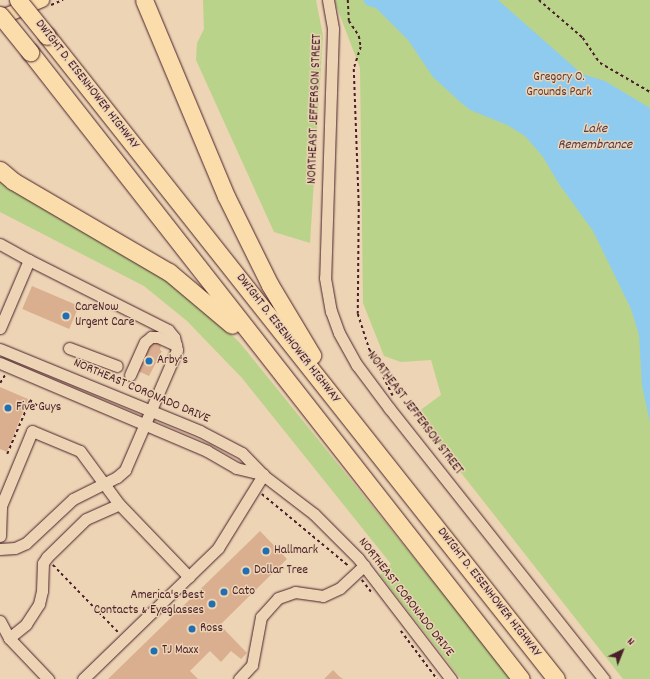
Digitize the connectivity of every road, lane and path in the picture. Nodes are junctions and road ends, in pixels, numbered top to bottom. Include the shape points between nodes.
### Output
1 (18, 0) edge
2 (42, 0) edge
3 (144, 0) edge
4 (328, 0) edge
5 (348, 0) edge
6 (539, 0) edge
7 (0, 15) edge
8 (0, 18) edge
9 (650, 92) edge
10 (0, 170) edge
11 (0, 244) edge
12 (29, 260) junction
13 (0, 328) edge
14 (176, 345) junction
15 (69, 348) dead end
16 (260, 348) junction
17 (0, 349) edge
18 (0, 363) edge
19 (117, 366) dead end
20 (6, 374) dead end
21 (130, 376) dead end
22 (0, 383) edge
23 (396, 403) dead end
24 (38, 406) dead end
25 (343, 409) junction
26 (150, 410) junction
27 (144, 424) junction
28 (7, 454) dead end
29 (263, 475) junction
30 (104, 484) junction
31 (261, 493) dead end
32 (119, 504) junction
33 (0, 536) edge
34 (0, 549) edge
35 (50, 561) dead end
36 (346, 562) dead end
37 (364, 566) junction
38 (189, 576) junction
39 (362, 582) dead end
40 (372, 593) dead end
41 (0, 621) edge
42 (400, 630) dead end
43 (9, 638) junction
44 (125, 639) junction
45 (48, 679) edge
46 (83, 679) edge
47 (239, 679) edge
48 (437, 679) edge
49 (451, 679) edge
50 (521, 679) edge
51 (556, 679) edge
52 (604, 679) edge

1 - 25 highway, DWIGHT D. EISENHOWER HIGHWAY, bridge
2 - 8 main road
3 - 25 highway via 226,196 270,285
4 - 52 street, NORTHEAST JEFFERSON STREET via 333,29 325,278 331,311 339,333 357,365 389,408
5 - 23 path via 349,21 359,36 361,47 354,69 360,252 358,314 370,350
6 - 9 path via 583,38 600,63
7 - 16 highway, DWIGHT D. EISENHOWER HIGHWAY, bridge
10 - 16 highway via 13,181 169,272
11 - 12 street
12 - 13 street
12 - 14 street via 168,330
14 - 21 street via 158,337 151,337 145,342
14 - 26 street via 174,357
15 - 19 street
16 - 50 highway, DWIGHT D. EISENHOWER HIGHWAY
17 - 26 street, NORTHEAST CORONADO DRIVE
18 - 27 street, NORTHEAST CORONADO DRIVE
20 - 22 path
24 - 28 path via 30,400
25 - 51 highway, DWIGHT D. EISENHOWER HIGHWAY
26 - 27 street
26 - 29 street, NORTHEAST CORONADO DRIVE via 242,453
27 - 29 street, NORTHEAST CORONADO DRIVE via 207,451 236,468
27 - 30 street via 125,470
29 - 37 street, NORTHEAST CORONADO DRIVE via 314,514
29 - 38 street via 222,543
30 - 32 street
30 - 33 street via 80,451 32,431 2,506
30 - 34 street via 73,499 26,543 15,548
31 - 36 path
32 - 38 street
32 - 43 street via 86,519 47,557 43,563 42,591 38,604 26,624
35 - 44 path
37 - 47 street via 340,588 329,594 318,596 295,592 278,598 265,610 252,665
37 - 49 street, NORTHEAST CORONADO DRIVE
38 - 44 street
39 - 40 path
41 - 43 street
42 - 48 path
43 - 45 street
44 - 46 street

